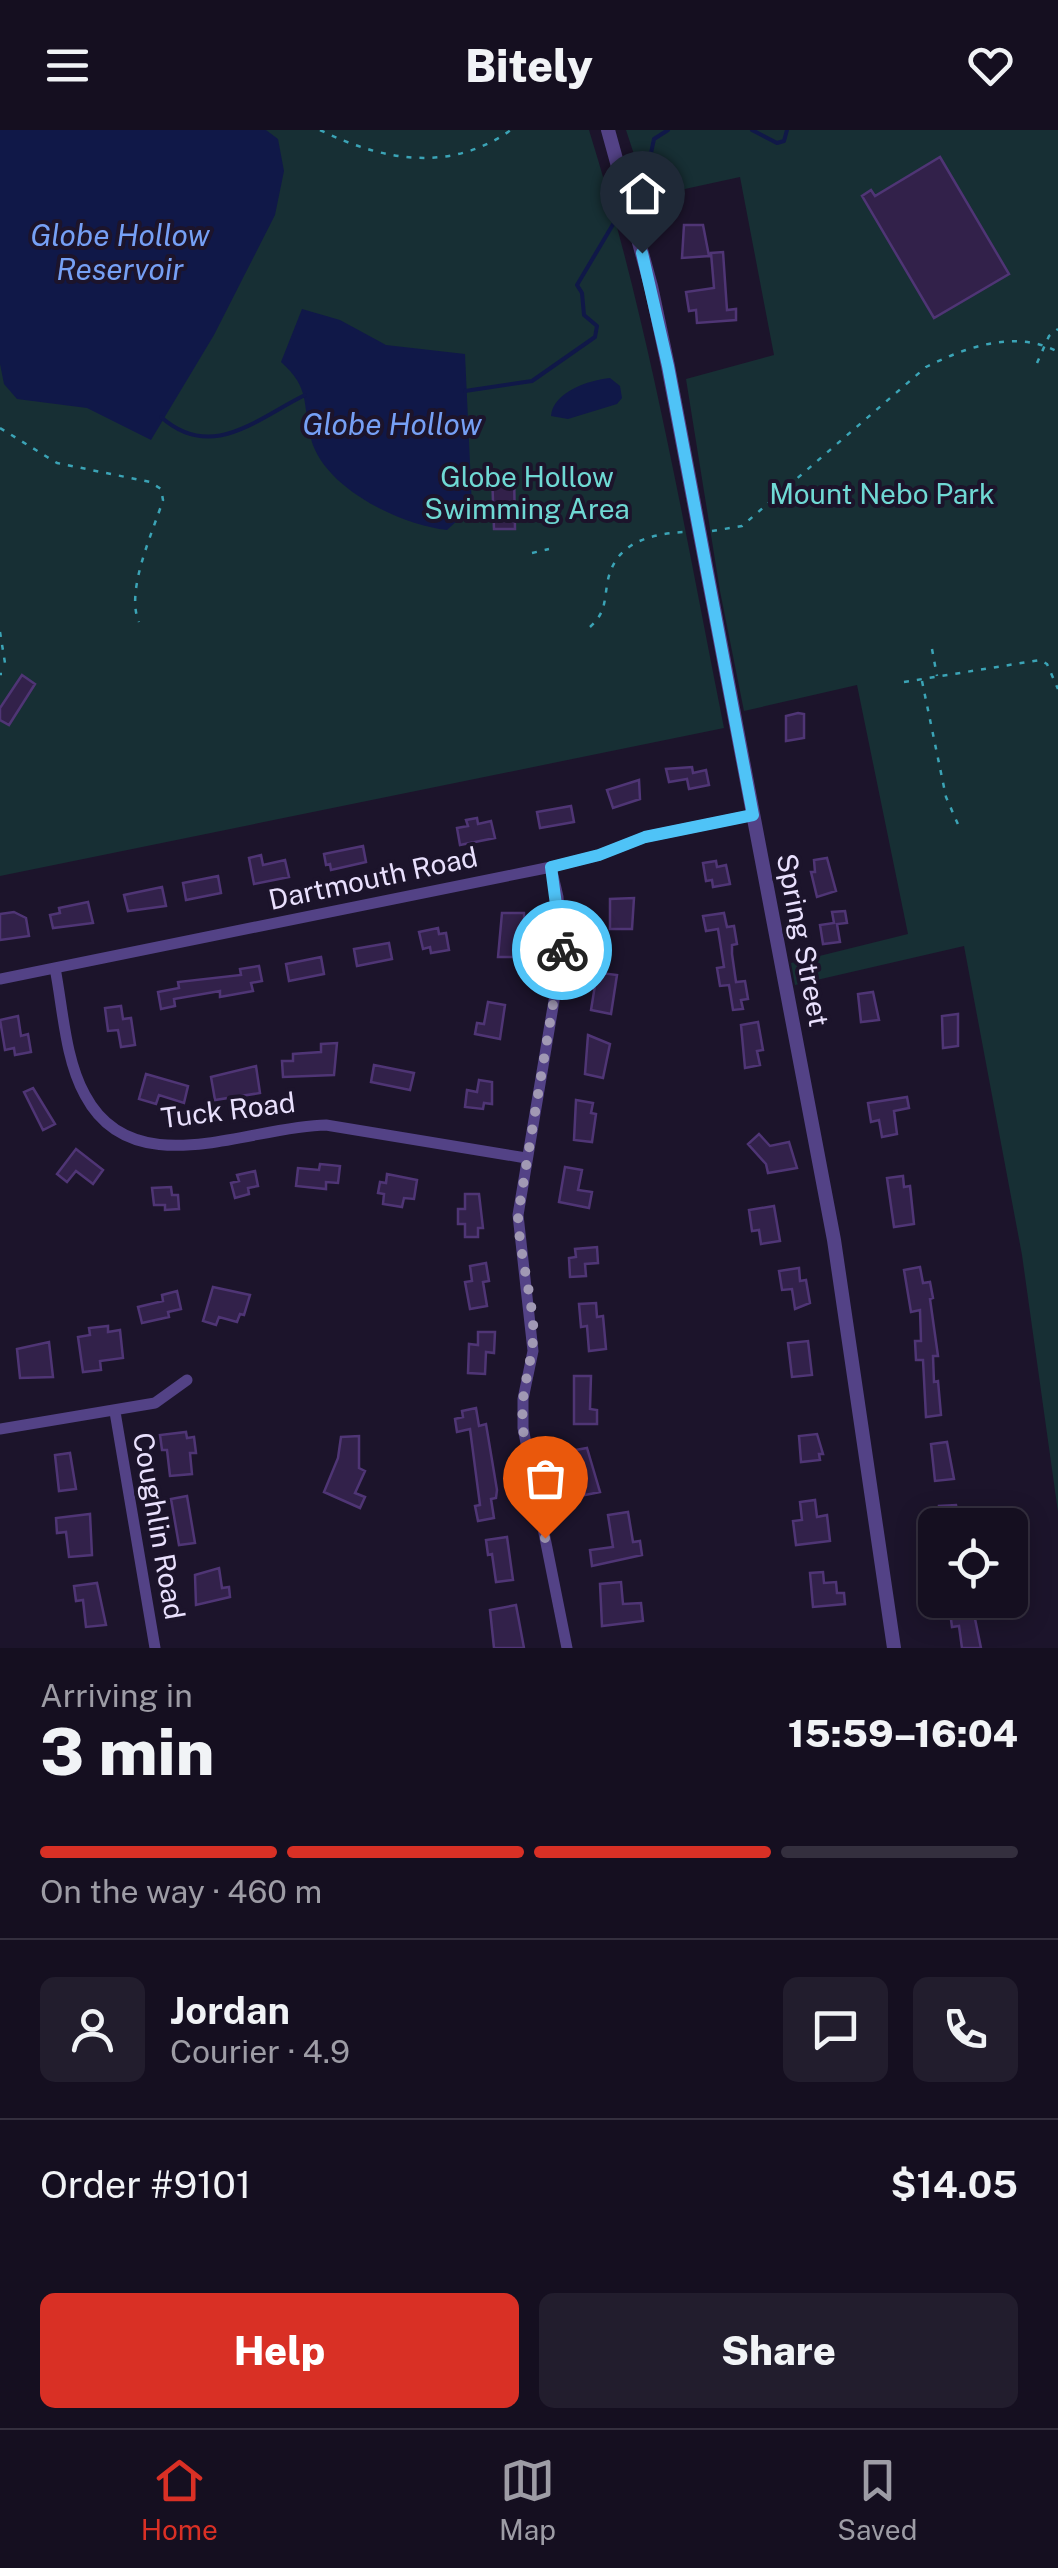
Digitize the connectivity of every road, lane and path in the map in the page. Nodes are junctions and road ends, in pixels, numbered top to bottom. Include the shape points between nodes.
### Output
1 (320, 130) edge
2 (512, 130) edge
3 (608, 130) edge
4 (1058, 329) edge
5 (1046, 346) junction
6 (1058, 352) edge
7 (1037, 363) dead end
8 (0, 428) edge
9 (698, 531) junction
10 (549, 550) dead end
11 (532, 553) dead end
12 (138, 622) dead end
13 (590, 627) dead end
14 (0, 632) edge
15 (932, 649) dead end
16 (5, 662) dead end
17 (938, 677) junction
18 (922, 680) junction
19 (904, 682) dead end
20 (1058, 689) edge
21 (753, 815) junction
22 (960, 829) dead end
23 (551, 867) junction
24 (55, 968) junction
25 (0, 979) edge
26 (526, 1158) junction
27 (188, 1380) dead end
28 (114, 1412) junction
29 (0, 1428) edge
30 (155, 1648) edge
31 (567, 1648) edge
32 (894, 1648) edge

1 - 2 path via 367,152 433,159 472,152
3 - 9 street, Spring Street via 651,286
4 - 5 path
5 - 6 path
5 - 7 path
5 - 9 path via 1000,342 926,367 742,526
8 - 12 path via 58,463 150,482 160,490 136,589
9 - 13 path via 656,535 622,551 611,567 603,615
9 - 21 street, Spring Street
10 - 11 path
14 - 16 path
15 - 17 path
17 - 18 path
17 - 20 path via 1040,660
18 - 19 path
18 - 22 path via 946,797
21 - 23 street, Dartmouth Road via 645,837
21 - 32 street, Spring Street via 846,1306
23 - 24 street, Dartmouth Road
23 - 26 street via 562,953
24 - 25 street, Dartmouth Road
24 - 26 street, Tuck Road via 85,1096 101,1118 140,1142 188,1145 326,1125
26 - 31 street via 518,1232 534,1350 524,1428
27 - 28 street via 155,1402
28 - 29 street
28 - 30 street, Coughlin Road

